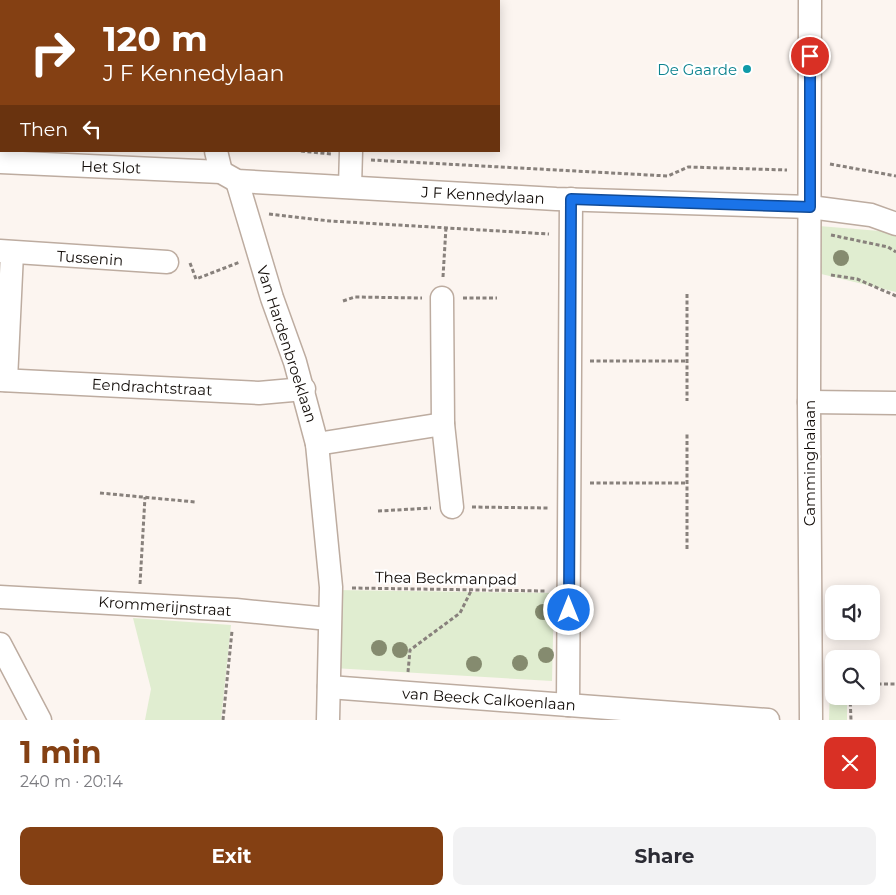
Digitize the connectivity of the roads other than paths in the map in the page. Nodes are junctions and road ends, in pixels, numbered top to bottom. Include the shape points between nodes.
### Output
1 (810, 0) edge
2 (351, 155) edge
3 (0, 162) edge
4 (225, 168) edge
5 (350, 187) junction
6 (571, 199) junction
7 (810, 207) junction
8 (896, 224) edge
9 (6, 252) edge
10 (167, 262) road end
11 (442, 298) road end
12 (3, 380) edge
13 (304, 389) junction
14 (809, 402) junction
15 (896, 403) edge
16 (442, 424) junction
17 (317, 444) junction
18 (452, 507) dead end
19 (0, 597) edge
20 (329, 619) junction
21 (0, 644) edge
22 (329, 687) junction
23 (568, 705) junction
24 (40, 720) edge
25 (328, 720) edge
26 (768, 720) edge
27 (812, 720) edge

1 - 7 street
2 - 5 street
3 - 4 street, Het Slot
4 - 5 street, J F Kennedylaan
4 - 13 street, Van Hardenbroeklaan via 246,213
5 - 6 street, J F Kennedylaan
6 - 7 street, J F Kennedylaan
6 - 23 street
7 - 8 street, J F Kennedylaan via 871,215
7 - 14 street, Camminghalaan
9 - 10 street, Tussenin
9 - 12 street, Tussenin
11 - 16 street
12 - 13 street, Eendrachtstraat via 259,393
13 - 17 street, Van Hardenbroeklaan
14 - 15 street
14 - 27 street, Camminghalaan
16 - 17 street
16 - 18 street
17 - 20 street, Van Hardenbroeklaan via 332,587
19 - 20 street, Krommerijnstraat via 236,610
20 - 22 street, Van Hardenbroeklaan
21 - 24 street
22 - 23 street, van Beeck Calkoenlaan
22 - 25 street, Van Hardenbroeklaan
23 - 26 street, van Beeck Calkoenlaan

